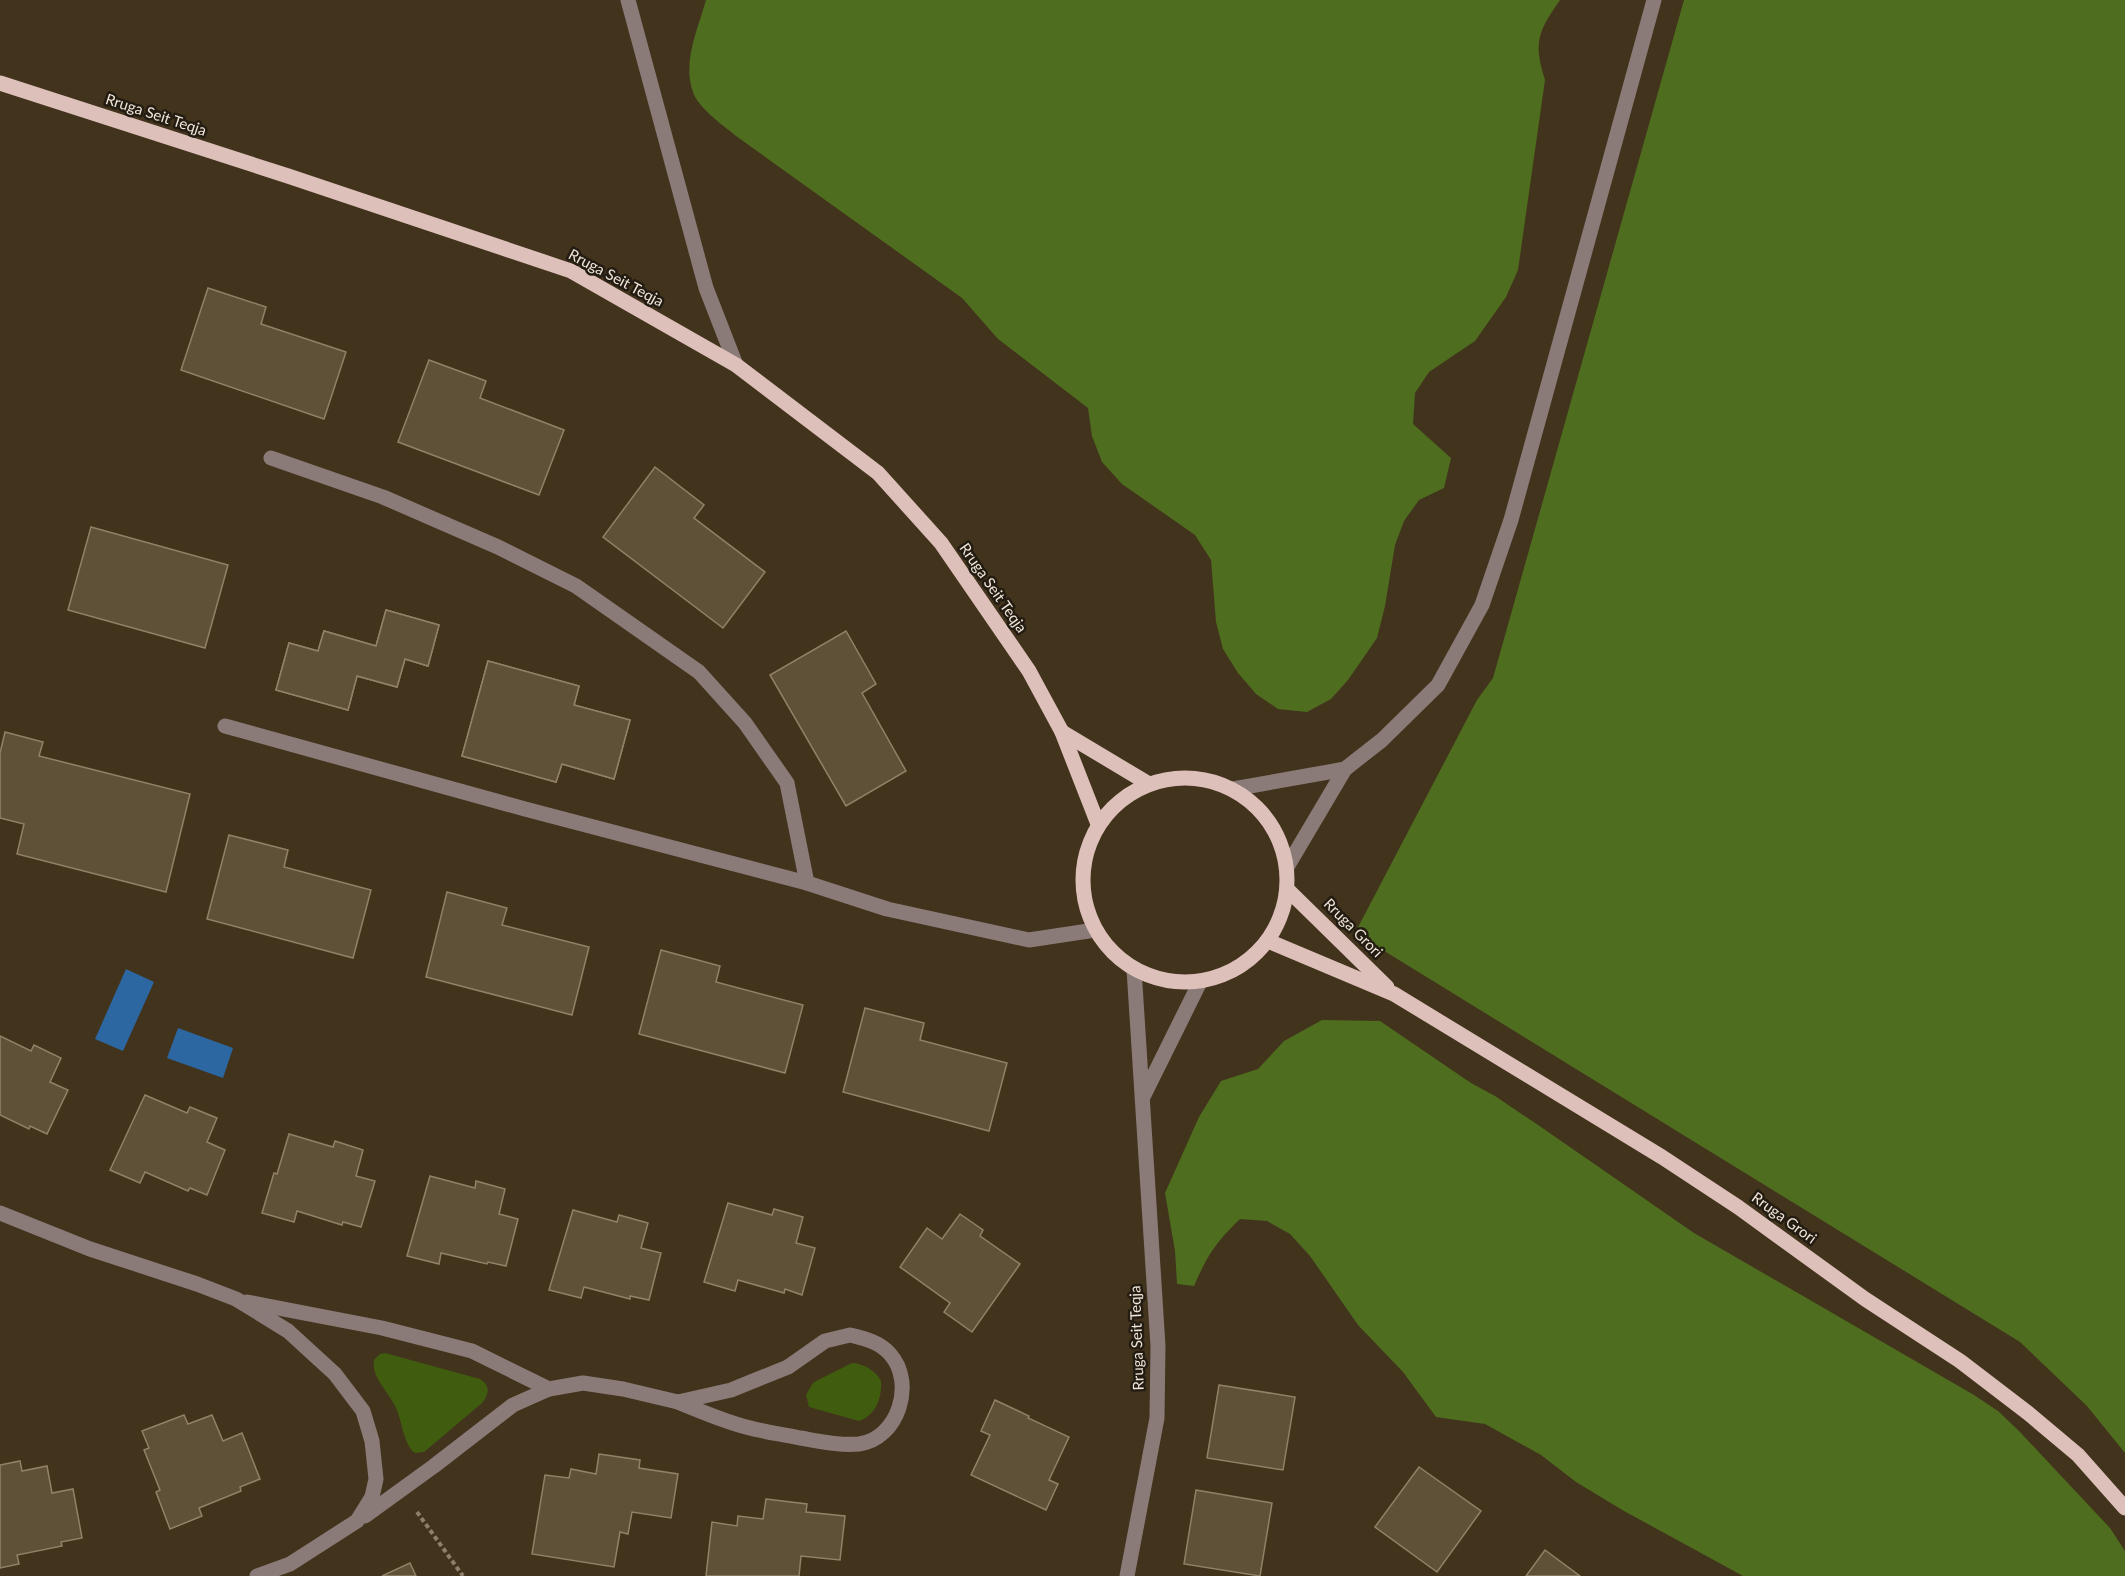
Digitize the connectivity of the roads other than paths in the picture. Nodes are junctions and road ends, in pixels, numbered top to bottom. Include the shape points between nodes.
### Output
1 (628, 0) edge
2 (1654, 0) edge
3 (0, 83) edge
4 (736, 365) junction
5 (271, 458) dead end
6 (225, 726) dead end
7 (1062, 732) junction
8 (1345, 769) junction
9 (1149, 784) junction
10 (1233, 789) junction
11 (1098, 824) junction
12 (1287, 867) junction
13 (807, 883) junction
14 (1287, 889) junction
15 (1095, 930) junction
16 (1268, 941) junction
17 (1134, 969) junction
18 (1200, 982) junction
19 (1394, 994) junction
20 (1143, 1097) junction
21 (0, 1213) edge
22 (236, 1299) junction
23 (549, 1389) junction
24 (678, 1402) junction
25 (2125, 1508) edge
26 (357, 1521) junction
27 (257, 1576) edge
28 (1127, 1576) edge

1 - 4 street via 706,288
2 - 8 street via 1511,520 1482,605 1438,685 1382,740
3 - 4 main road, Rruga Seit Teqja via 571,271
4 - 7 main road, Rruga Seit Teqja via 878,473 941,543 1029,671
5 - 13 street via 383,497 576,586 699,672 745,723 787,783
6 - 13 street
7 - 9 main road
7 - 11 main road, Rruga Seit Teqja
8 - 10 street
8 - 12 street
9 - 10 main road via 1177,778 1206,779
9 - 11 main road via 1120,800
10 - 12 main road via 1269,822
11 - 15 main road via 1087,850 1082,877
12 - 14 main road
13 - 15 street via 887,909 1029,940
14 - 16 main road via 1281,917
14 - 19 main road, Rruga Grori
15 - 17 main road via 1112,952
16 - 18 main road via 1249,961 1226,975
16 - 19 main road, Rruga Grori
17 - 18 main road via 1166,981
17 - 20 street, Rruga Seit Teqja
18 - 20 street, Rruga Seit Teqja
19 - 25 main road, Rruga Grori via 1662,1157 1960,1361 2078,1455
20 - 28 street, Rruga Seit Teqja via 1158,1346 1157,1418
21 - 22 street via 90,1249
22 - 23 street via 472,1350
22 - 26 street via 288,1331 334,1374 363,1411 372,1441 376,1479 372,1497
23 - 24 street via 583,1383
23 - 26 street via 513,1405
24 - 24 street via 747,1427 830,1443 861,1444 878,1438 893,1421 902,1401 901,1377 892,1356 874,1341 850,1335 825,1341 788,1367 731,1390
26 - 27 street via 290,1564

